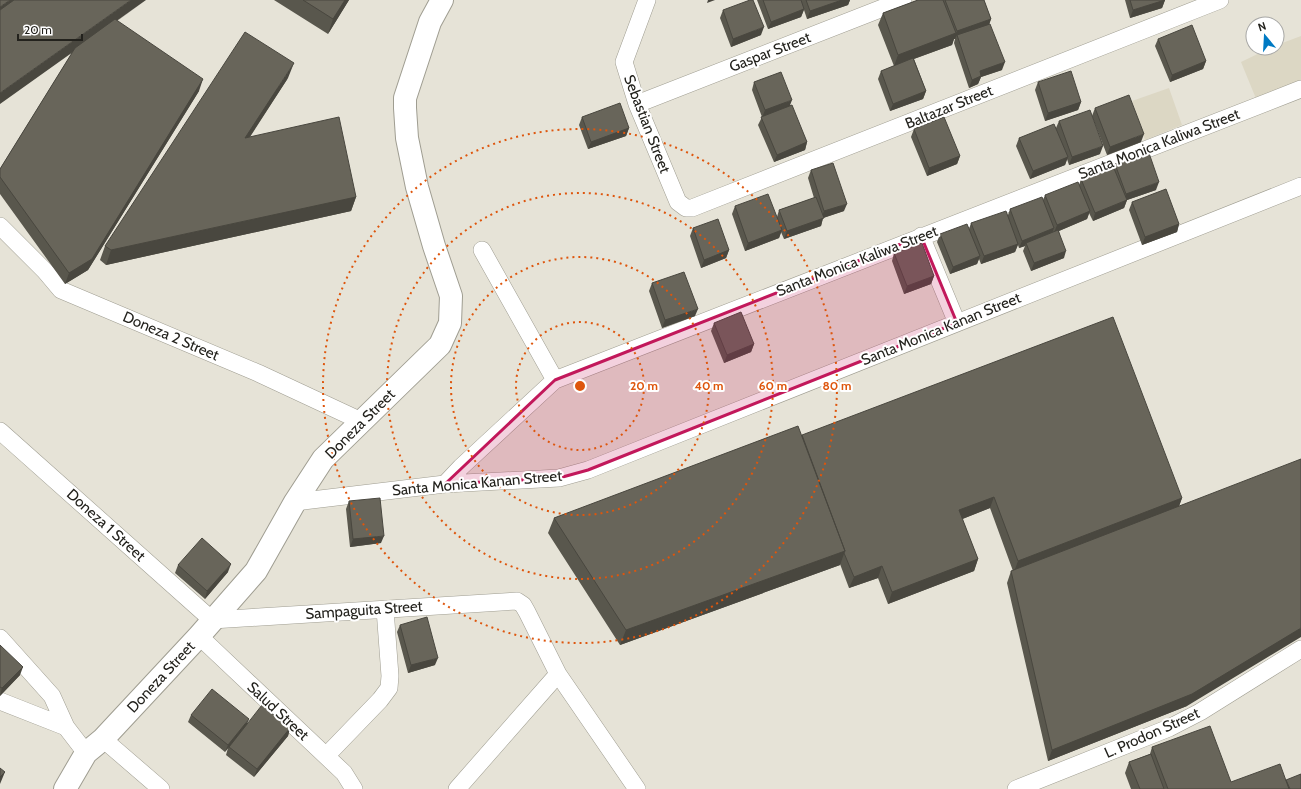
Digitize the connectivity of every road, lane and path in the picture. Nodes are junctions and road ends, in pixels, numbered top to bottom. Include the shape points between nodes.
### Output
1 (442, 0) edge
2 (647, 0) edge
3 (903, 0) edge
4 (1220, 0) edge
5 (1301, 88) edge
6 (637, 104) junction
7 (1301, 186) edge
8 (678, 202) joint
9 (0, 226) edge
10 (921, 236) junction
11 (482, 250) dead end
12 (957, 323) junction
13 (555, 380) junction
14 (361, 421) junction
15 (0, 431) edge
16 (445, 484) junction
17 (295, 502) junction
18 (385, 609) junction
19 (205, 628) junction
20 (0, 638) edge
21 (1301, 649) edge
22 (558, 674) junction
23 (0, 701) edge
24 (66, 727) junction
25 (103, 739) junction
26 (86, 753) junction
27 (326, 756) junction
28 (65, 789) edge
29 (161, 789) edge
30 (354, 789) edge
31 (457, 789) edge
32 (637, 789) edge
33 (1016, 789) edge

1 - 14 street, Doneza Street via 430,22 405,98 405,108 407,138 417,187 450,296 450,323 440,345
2 - 6 street, Sebastian Street via 624,62
3 - 6 street, Gaspar Street
4 - 8 street, Baltazar Street via 698,206 686,208
5 - 10 street, Santa Monica Kaliwa Street
6 - 8 street, Sebastian Street
7 - 12 street, Santa Monica Kanan Street
9 - 14 street, Doneza 2 Street via 61,290 258,373
10 - 12 street
10 - 13 street, Santa Monica Kaliwa Street
11 - 13 street
12 - 16 street, Santa Monica Kanan Street via 588,470 559,478
13 - 16 street, Santa Monica Kaliwa Street
14 - 17 street, Doneza Street via 323,459
15 - 19 street, Doneza 1 Street
16 - 17 street, Santa Monica Kanan Street
17 - 19 street, Doneza Street via 256,571
18 - 19 street, Sampaguita Street
18 - 22 street, Sampaguita Street via 517,601 527,612
18 - 27 street via 389,688
19 - 25 street, Doneza Street
19 - 27 street, Salud Street
20 - 24 street via 52,696
21 - 33 street, L. Prodon Street via 1200,712 1169,728
22 - 31 street
22 - 32 street
23 - 24 street
24 - 26 street
25 - 26 street, Doneza Street
25 - 29 street
26 - 28 street, Doneza Street
27 - 30 street, Salud Street via 344,773

